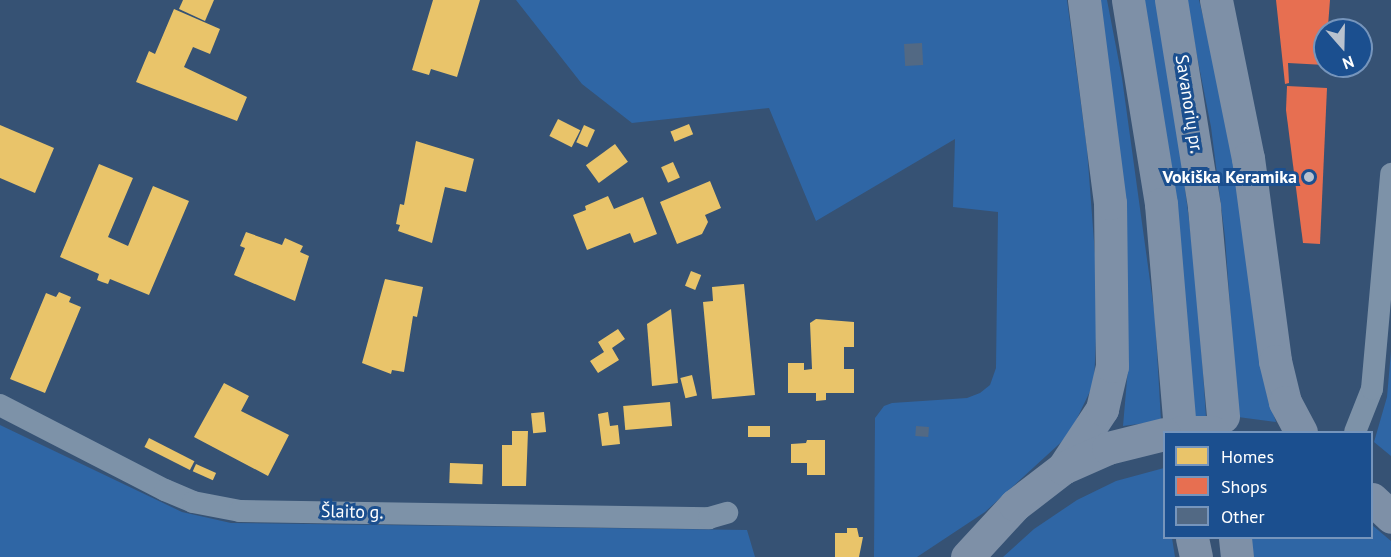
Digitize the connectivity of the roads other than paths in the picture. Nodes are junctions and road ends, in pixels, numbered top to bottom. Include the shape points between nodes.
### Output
1 (1084, 0) edge
2 (1128, 0) edge
3 (1171, 0) edge
4 (1216, 0) edge
5 (1391, 174) edge
6 (0, 405) edge
7 (1217, 424) edge
8 (1301, 427) edge
9 (1175, 428) edge
10 (1354, 431) edge
11 (1163, 432) edge
12 (1062, 468) junction
13 (1373, 501) edge
14 (727, 513) dead end
15 (1391, 517) edge
16 (990, 529) junction
17 (1192, 539) edge
18 (1235, 539) edge
19 (942, 557) edge
20 (967, 557) edge
21 (1196, 557) edge
22 (1237, 557) edge

1 - 12 highway via 1110,203 1113,366 1102,409
2 - 9 highway via 1149,113 1174,351
3 - 7 highway, Savanorių pr. via 1204,207 1217,352
4 - 8 highway via 1248,158 1275,361
5 - 10 street via 1372,389
6 - 14 street, Šlaito g. via 165,490 193,502 240,511 709,518
7 - 9 highway
11 - 12 highway via 1108,448
12 - 16 highway
13 - 15 highway
16 - 19 highway
16 - 20 highway
17 - 21 highway
18 - 22 highway

